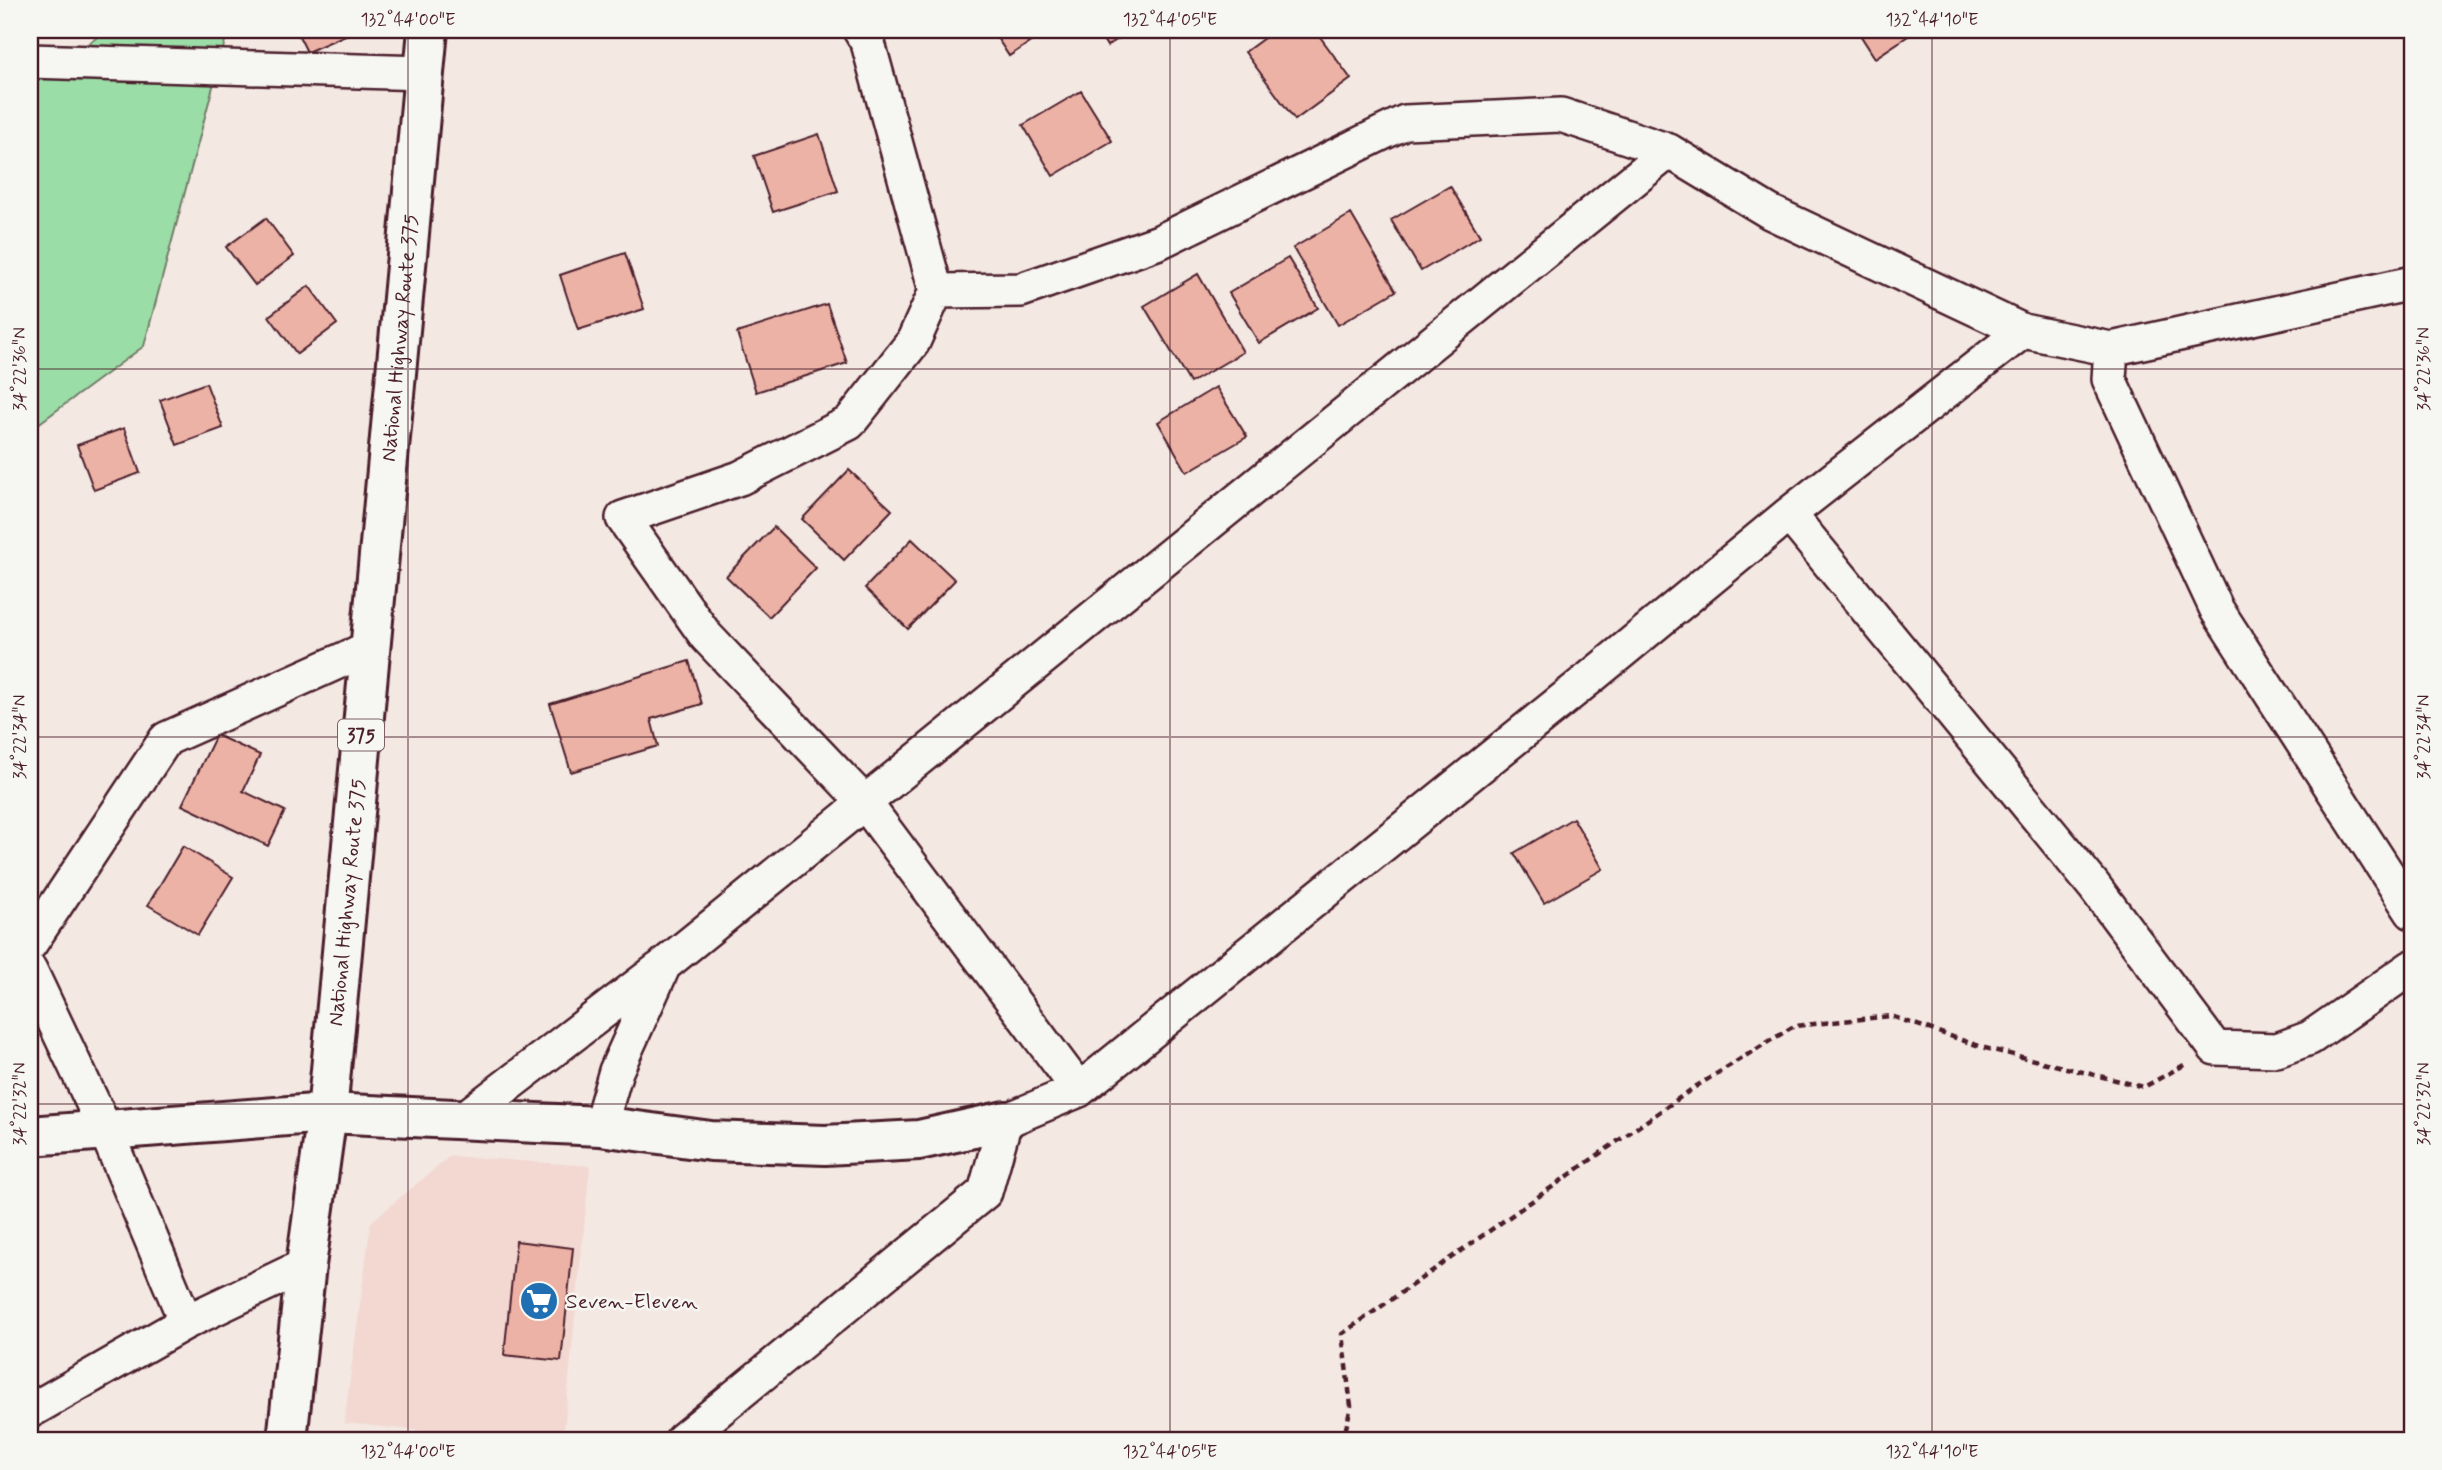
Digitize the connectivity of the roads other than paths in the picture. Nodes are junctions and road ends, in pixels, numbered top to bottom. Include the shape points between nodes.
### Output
1 (428, 30) edge
2 (860, 30) edge
3 (30, 61) edge
4 (423, 73) junction
5 (1669, 151) junction
6 (2412, 283) edge
7 (936, 291) junction
8 (2023, 331) junction
9 (2111, 349) junction
10 (1789, 514) junction
11 (369, 648) junction
12 (865, 803) junction
13 (2402, 877) edge
14 (2412, 912) edge
15 (30, 944) edge
16 (664, 965) junction
17 (2412, 967) edge
18 (30, 970) edge
19 (1079, 1090) junction
20 (327, 1112) junction
21 (462, 1120) junction
22 (1005, 1121) junction
23 (600, 1126) junction
24 (106, 1131) junction
25 (30, 1136) edge
26 (306, 1265) junction
27 (186, 1322) junction
28 (30, 1411) edge
29 (288, 1440) edge
30 (682, 1440) edge

1 - 4 main road, National Highway Route 375 / 375
2 - 7 street via 868,43
3 - 4 street
4 - 11 main road, National Highway Route 375 / 375
5 - 7 street via 1560,115 1405,122 1159,242 1021,290
5 - 8 street via 1770,212
5 - 12 street
6 - 9 street
7 - 12 street via 913,342 849,423 740,478 623,518 706,636
8 - 9 street
8 - 10 street
9 - 13 street via 2109,379 2217,610
10 - 17 street via 2094,886 2215,1048 2277,1050 2310,1038
10 - 19 street
11 - 15 street via 166,739
11 - 20 main road, National Highway Route 375 / 375
12 - 16 street
12 - 19 street
13 - 14 street
16 - 21 street
16 - 23 street via 616,1071
18 - 24 street
19 - 22 street
20 - 21 main road
20 - 24 main road
20 - 26 main road, National Highway Route 375 / 375
21 - 23 main road
22 - 23 main road via 919,1140 825,1145 711,1141
22 - 30 street via 985,1192
24 - 25 main road
24 - 27 street
26 - 27 street
26 - 29 main road, National Highway Route 375 / 375
27 - 28 street

